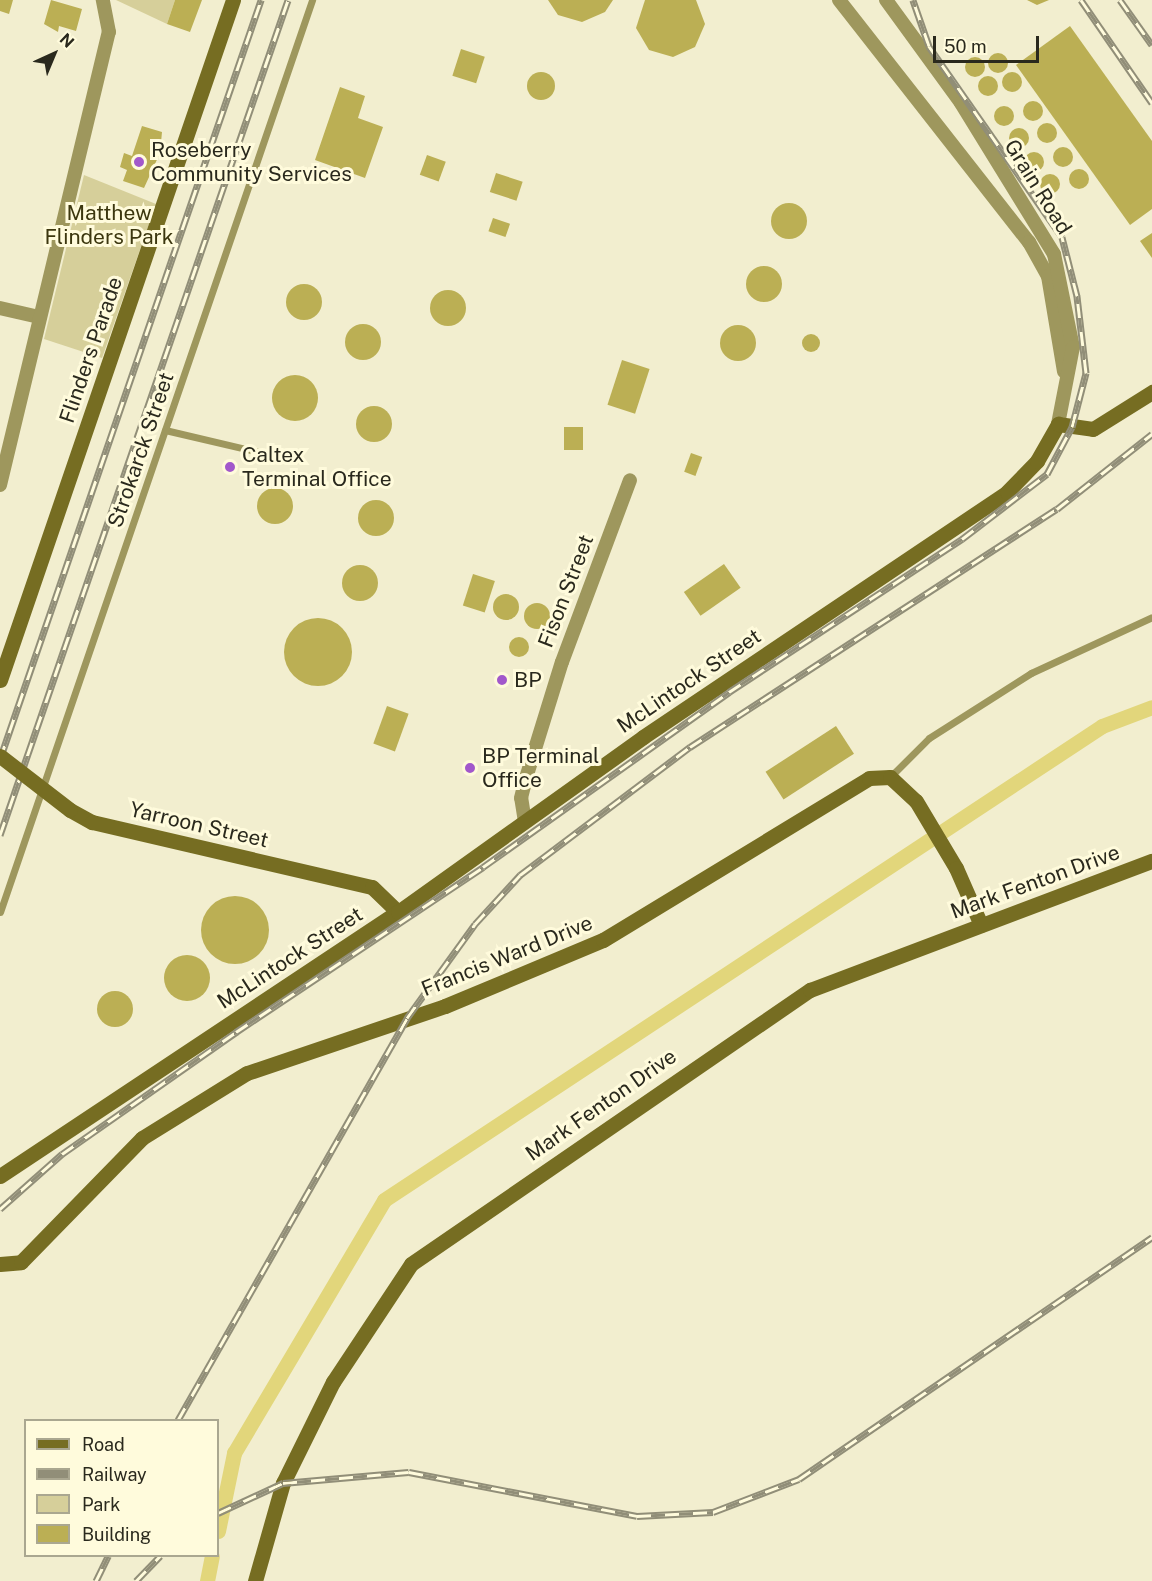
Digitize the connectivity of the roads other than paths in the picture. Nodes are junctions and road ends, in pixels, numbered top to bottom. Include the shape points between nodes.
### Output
1 (103, 0) edge
2 (233, 0) edge
3 (312, 0) edge
4 (838, 0) edge
5 (886, 0) edge
6 (0, 308) edge
7 (39, 317) junction
8 (1152, 392) edge
9 (1066, 395) junction
10 (1058, 424) junction
11 (165, 430) junction
12 (289, 459) dead end
13 (630, 480) dead end
14 (0, 485) edge
15 (1152, 617) edge
16 (0, 680) edge
17 (0, 756) edge
18 (890, 777) junction
19 (525, 822) junction
20 (1152, 861) edge
21 (0, 912) edge
22 (398, 912) junction
23 (981, 925) junction
24 (0, 1176) edge
25 (0, 1264) edge
26 (255, 1581) edge

1 - 7 street via 109,32
2 - 16 street, Flinders Parade
3 - 11 lane, Strokarck Street
4 - 9 street via 1029,242 1048,276
5 - 9 street, Grain Road via 962,103 1054,254 1073,347
6 - 7 street
7 - 14 street
8 - 10 street via 1093,429
9 - 10 street, Grain Road
10 - 19 street, McLintock Street via 1037,460 1007,492
11 - 12 lane
11 - 21 lane, Strokarck Street
13 - 19 street, Fison Street via 561,662 521,798
15 - 18 lane via 1031,673 929,738
17 - 22 street, Yarroon Street, bridge via 70,810 92,822 372,887
18 - 23 street via 904,786 928,821 956,868
18 - 25 street, Francis Ward Drive via 853,784 661,908 546,967 247,1073 142,1138 21,1262
19 - 22 street, McLintock Street
20 - 23 street, Mark Fenton Drive
22 - 24 street, McLintock Street
23 - 26 street, Mark Fenton Drive via 810,990 411,1264 333,1382 283,1482

